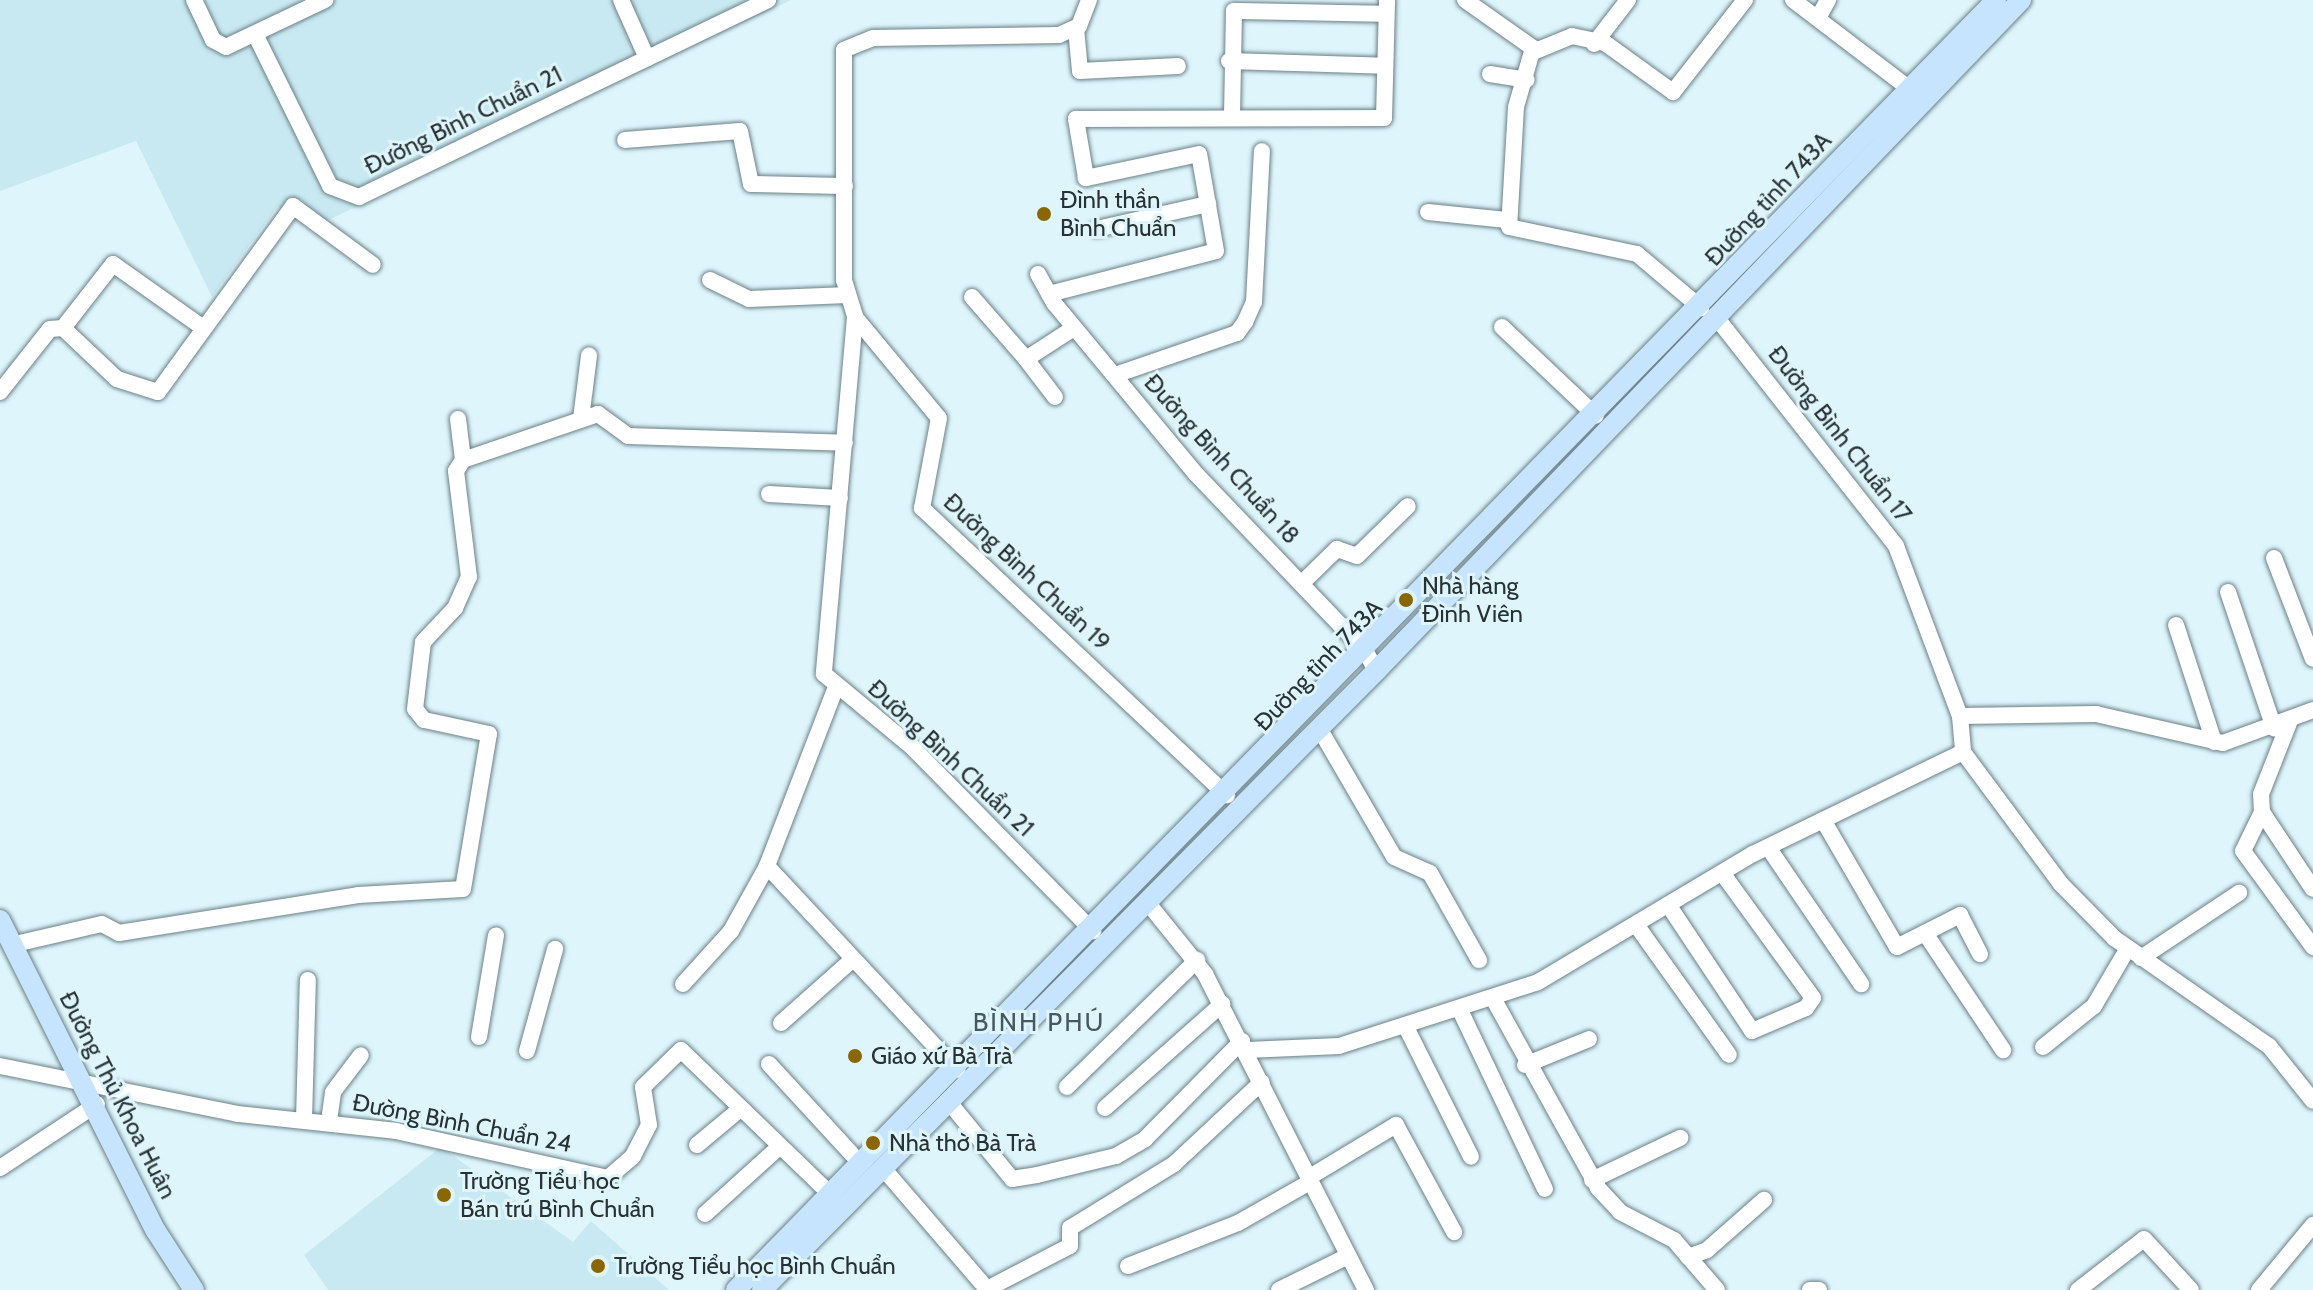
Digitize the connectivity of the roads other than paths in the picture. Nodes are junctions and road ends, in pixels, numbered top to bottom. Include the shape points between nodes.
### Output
1 (194, 0) edge
2 (325, 0) edge
3 (621, 0) edge
4 (768, 0) edge
5 (1089, 0) edge
6 (1465, 0) edge
7 (1628, 0) edge
8 (1745, 0) edge
9 (1793, 0) edge
10 (1828, 0) edge
11 (1996, 0) edge
12 (2021, 0) edge
13 (1386, 7) edge
14 (1818, 18) junction
15 (1076, 28) junction
16 (256, 36) junction
17 (1594, 44) junction
18 (1533, 52) junction
19 (647, 58) junction
20 (1229, 61) junction
21 (1178, 66) dead end
22 (1384, 66) junction
23 (1490, 74) dead end
24 (1527, 80) junction
25 (1910, 89) junction
26 (1232, 116) junction
27 (1894, 119) junction
28 (625, 140) dead end
29 (1262, 151) dead end
30 (845, 186) junction
31 (1208, 204) junction
32 (1428, 212) dead end
33 (1507, 220) junction
34 (1097, 229) dead end
35 (373, 265) dead end
36 (1038, 274) dead end
37 (710, 280) dead end
38 (1049, 294) junction
39 (848, 295) junction
40 (972, 297) dead end
41 (1709, 312) junction
42 (855, 317) junction
43 (202, 327) junction
44 (1502, 327) dead end
45 (63, 328) junction
46 (1074, 328) junction
47 (589, 356) dead end
48 (1026, 359) junction
49 (1115, 375) junction
50 (0, 392) edge
51 (1055, 397) dead end
52 (1596, 416) junction
53 (458, 419) dead end
54 (581, 419) junction
55 (845, 443) junction
56 (463, 460) junction
57 (769, 494) dead end
58 (840, 498) junction
59 (1408, 506) dead end
60 (2274, 558) dead end
61 (1302, 583) junction
62 (2228, 592) dead end
63 (2176, 625) dead end
64 (1366, 652) junction
65 (2313, 659) edge
66 (1376, 671) junction
67 (836, 687) junction
68 (2313, 710) edge
69 (1960, 716) junction
70 (2282, 725) junction
71 (1319, 728) junction
72 (2214, 742) junction
73 (1963, 752) junction
74 (1227, 795) junction
75 (2262, 812) junction
76 (1823, 820) junction
77 (1768, 847) junction
78 (767, 866) junction
79 (1723, 874) junction
80 (2313, 889) edge
81 (2239, 893) dead end
82 (1147, 902) junction
83 (1669, 906) junction
84 (0, 920) edge
85 (1637, 926) junction
86 (1093, 931) junction
87 (1925, 933) junction
88 (496, 935) dead end
89 (11, 945) junction
90 (2313, 947) edge
91 (555, 949) dead end
92 (2134, 953) junction
93 (1980, 954) dead end
94 (853, 959) junction
95 (1197, 960) junction
96 (1479, 960) dead end
97 (308, 980) dead end
98 (683, 984) dead end
99 (1861, 984) dead end
100 (1494, 1000) junction
101 (1222, 1004) junction
102 (1460, 1010) junction
103 (781, 1023) dead end
104 (1406, 1027) junction
105 (479, 1037) dead end
106 (1589, 1039) dead end
107 (1245, 1046) junction
108 (2043, 1047) dead end
109 (2003, 1050) dead end
110 (527, 1051) dead end
111 (361, 1055) dead end
112 (1729, 1055) dead end
113 (769, 1064) dead end
114 (1525, 1065) junction
115 (0, 1066) edge
116 (957, 1070) junction
117 (2308, 1081) edge
118 (85, 1082) junction
119 (1262, 1082) junction
120 (1067, 1087) dead end
121 (948, 1101) junction
122 (2313, 1101) edge
123 (97, 1104) junction
124 (1105, 1108) dead end
125 (740, 1109) junction
126 (304, 1119) junction
127 (329, 1121) junction
128 (1680, 1138) dead end
129 (894, 1142) junction
130 (697, 1145) dead end
131 (778, 1148) junction
132 (1471, 1157) dead end
133 (861, 1164) junction
134 (882, 1167) junction
135 (0, 1168) edge
136 (1309, 1180) junction
137 (1592, 1180) junction
138 (1545, 1189) dead end
139 (830, 1194) junction
140 (1764, 1200) dead end
141 (705, 1214) dead end
142 (2313, 1225) edge
143 (1454, 1232) dead end
144 (1348, 1256) junction
145 (1688, 1257) junction
146 (1128, 1266) dead end
147 (194, 1290) edge
148 (736, 1290) edge
149 (762, 1290) edge
150 (988, 1290) edge
151 (1279, 1290) edge
152 (1366, 1290) edge
153 (1717, 1290) edge
154 (1810, 1290) edge
155 (1819, 1290) edge
156 (2078, 1290) edge
157 (2191, 1290) edge
158 (2259, 1290) edge

1 - 16 street via 213,40 226,47
2 - 16 street
3 - 19 street
4 - 19 street, Đường Bình Chuẩn 21
5 - 15 street
6 - 18 street
7 - 17 street
8 - 17 street via 1673,92 1605,43
9 - 14 street
10 - 14 street
11 - 25 main road, Đường tỉnh 743A
12 - 27 main road, Đường tỉnh 743A
13 - 20 street via 1234,11
13 - 22 street
14 - 25 street
15 - 21 street via 1080,71
15 - 30 street via 1059,35 873,38 850,45 841,59
16 - 19 street, Đường Bình Chuẩn 21 via 330,186 348,197
17 - 18 street via 1572,36
18 - 24 street
20 - 22 street
20 - 26 street
22 - 26 street via 1384,118
23 - 24 street
24 - 33 street via 1516,107
25 - 27 main road, Đường tỉnh 743A
26 - 31 street via 1076,119 1086,178 1199,154
27 - 41 main road, Đường tỉnh 743A
28 - 30 street via 740,131 751,184
29 - 49 street via 1254,302 1245,322 1237,333
30 - 39 street
31 - 34 street
31 - 38 street via 1216,251 1208,259
32 - 33 street, Đường Bình Chuẩn 17
33 - 41 street, Đường Bình Chuẩn 17 via 1516,231 1637,254
35 - 43 street via 293,206
36 - 38 street, Đường Bình Chuẩn 18
37 - 39 street via 749,299
38 - 46 street, Đường Bình Chuẩn 18
39 - 42 street
40 - 48 street
41 - 52 main road, Đường tỉnh 743A
41 - 66 main road, Đường tỉnh 743A
41 - 69 street, Đường Bình Chuẩn 17 via 1896,546
42 - 55 street, Đường Bình Chuẩn 21
42 - 74 street, Đường Bình Chuẩn 19 via 939,418 920,489 927,515 1022,595
43 - 45 street via 113,264
43 - 45 street via 158,392 117,379
44 - 52 street
45 - 50 street via 50,329
46 - 48 street
46 - 49 street, Đường Bình Chuẩn 18
47 - 54 street
48 - 51 street
49 - 61 street, Đường Bình Chuẩn 18 via 1196,474
52 - 64 main road, Đường tỉnh 743A
53 - 56 street
54 - 55 street via 598,414 628,436 669,440
54 - 56 street
55 - 58 street, Đường Bình Chuẩn 21
56 - 89 street via 456,471 469,577 455,608 423,642 415,709 424,720 489,734 463,889 358,895 119,933 102,924
57 - 58 street
58 - 67 street, Đường Bình Chuẩn 21 via 821,660
59 - 61 street via 1357,556 1337,549
60 - 65 street
61 - 64 street, Đường Bình Chuẩn 18
62 - 70 street
63 - 72 street
64 - 66 street, Đường Bình Chuẩn 18
64 - 74 main road, Đường tỉnh 743A
66 - 71 main road, Đường tỉnh 743A
67 - 78 street
67 - 86 street, Đường Bình Chuẩn 21 via 863,701 913,748
68 - 70 street
69 - 72 street via 2096,714
69 - 73 street, Đường Bình Chuẩn 17
70 - 72 street
70 - 75 street via 2261,794
71 - 82 main road, Đường tỉnh 743A
71 - 96 street via 1394,857 1430,873
73 - 76 street
73 - 92 street via 2061,884
74 - 86 main road, Đường tỉnh 743A
75 - 80 street
75 - 90 street via 2243,851
76 - 77 street
76 - 87 street via 1897,947
77 - 79 street
77 - 99 street
78 - 94 street
78 - 98 street via 731,931
79 - 83 street
79 - 83 street via 1813,998 1806,1008 1752,1031
81 - 92 street
82 - 95 street
82 - 121 main road, Đường tỉnh 743A
83 - 85 street
84 - 89 main road, Đường Thủ Khoa Huân
85 - 100 street
85 - 112 street
86 - 116 main road, Đường tỉnh 743A
87 - 93 street via 1960,915
87 - 109 street
88 - 105 street
89 - 118 main road, Đường Thủ Khoa Huân
91 - 110 street
92 - 108 street via 2094,1006
92 - 117 street via 2269,1046
94 - 103 street
94 - 116 street
95 - 101 street
95 - 120 street
97 - 126 street
100 - 102 street
100 - 114 street
101 - 107 street
101 - 124 street
102 - 104 street
102 - 138 street
104 - 107 street via 1339,1046
104 - 132 street
106 - 114 street
107 - 119 street
107 - 121 street via 1145,1139 1116,1156 1037,1175 1012,1179
111 - 127 street via 333,1092
113 - 133 street
114 - 137 street
115 - 118 street, Đường Bình Chuẩn 24
116 - 129 main road, Đường tỉnh 743A
117 - 122 street
118 - 123 main road, Đường Thủ Khoa Huân
118 - 126 street, Đường Bình Chuẩn 24 via 238,1114
119 - 136 street
119 - 150 street via 1174,1164 1070,1228 1072,1244
121 - 129 main road, Đường tỉnh 743A
123 - 135 street
123 - 147 main road, Đường Thủ Khoa Huân via 156,1231
125 - 127 street, Đường Bình Chuẩn 24 via 681,1050 643,1087 649,1125 633,1156 608,1178
125 - 130 street
125 - 131 street, Đường Bình Chuẩn 24
126 - 127 street, Đường Bình Chuẩn 24
128 - 137 street
129 - 133 main road, Đường tỉnh 743A
129 - 134 main road, Đường tỉnh 743A
131 - 139 street, Đường Bình Chuẩn 24
131 - 141 street
133 - 139 main road, Đường tỉnh 743A
134 - 149 main road, Đường tỉnh 743A
134 - 150 street
136 - 143 street via 1396,1125
136 - 144 street
136 - 146 street via 1238,1223
137 - 145 street via 1620,1212 1674,1240
139 - 148 main road, Đường tỉnh 743A
140 - 145 street via 1707,1250
142 - 158 street
144 - 151 street
144 - 152 street
145 - 153 street
154 - 155 street
156 - 157 street via 2144,1239

